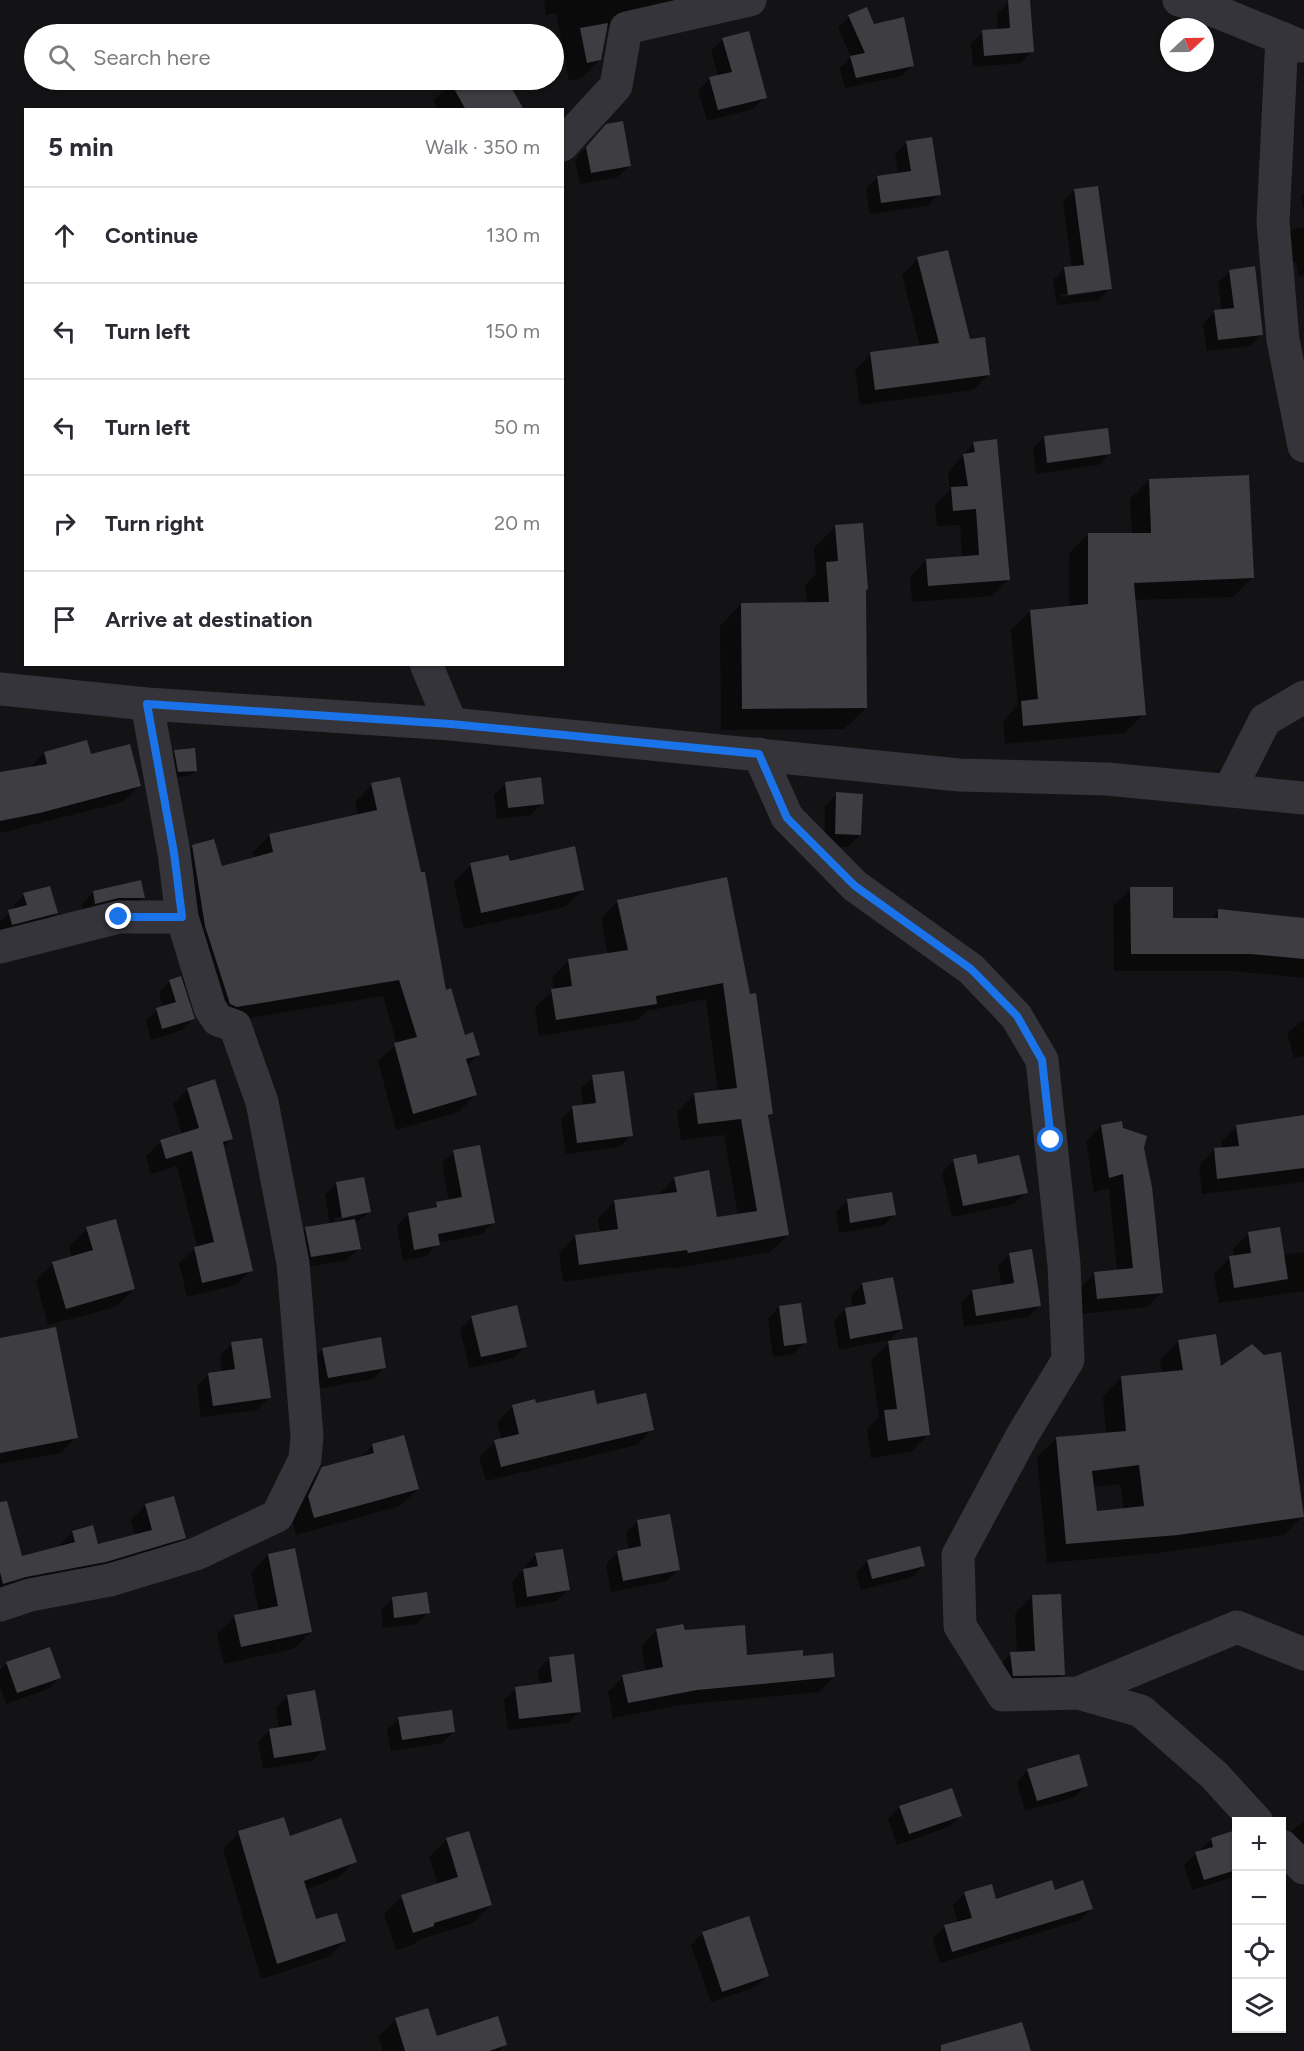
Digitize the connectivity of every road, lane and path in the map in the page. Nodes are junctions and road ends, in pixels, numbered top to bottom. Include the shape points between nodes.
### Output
1 (750, 0) edge
2 (1179, 0) edge
3 (1293, 43) edge
4 (564, 143) edge
5 (1304, 446) edge
6 (427, 666) edge
7 (0, 689) edge
8 (1304, 697) edge
9 (147, 704) junction
10 (451, 724) junction
11 (759, 754) junction
12 (1229, 791) junction
13 (1304, 798) edge
14 (182, 917) junction
15 (0, 947) edge
16 (0, 1605) edge
17 (1304, 1654) edge
18 (1078, 1692) junction
19 (1253, 1817) edge
20 (1286, 1851) edge
21 (1304, 1868) edge

1 - 4 street via 626,28 616,86
2 - 3 street
3 - 5 street via 1273,222 1283,340
6 - 10 street
7 - 9 street
8 - 12 street via 1265,720
9 - 10 street
9 - 14 street
10 - 11 street
11 - 12 street via 959,775 1107,779
11 - 18 street via 787,818 855,886 971,969 1017,1016 1042,1060 1064,1265 1068,1360 958,1555 960,1626 1003,1695
12 - 13 street
14 - 15 street via 119,917
14 - 16 street via 210,1008 218,1020 235,1026 261,1102 293,1263 307,1436 305,1459 277,1516 196,1554 110,1580 30,1595
17 - 18 street via 1237,1627
18 - 19 street via 1141,1711 1215,1776
20 - 21 street

